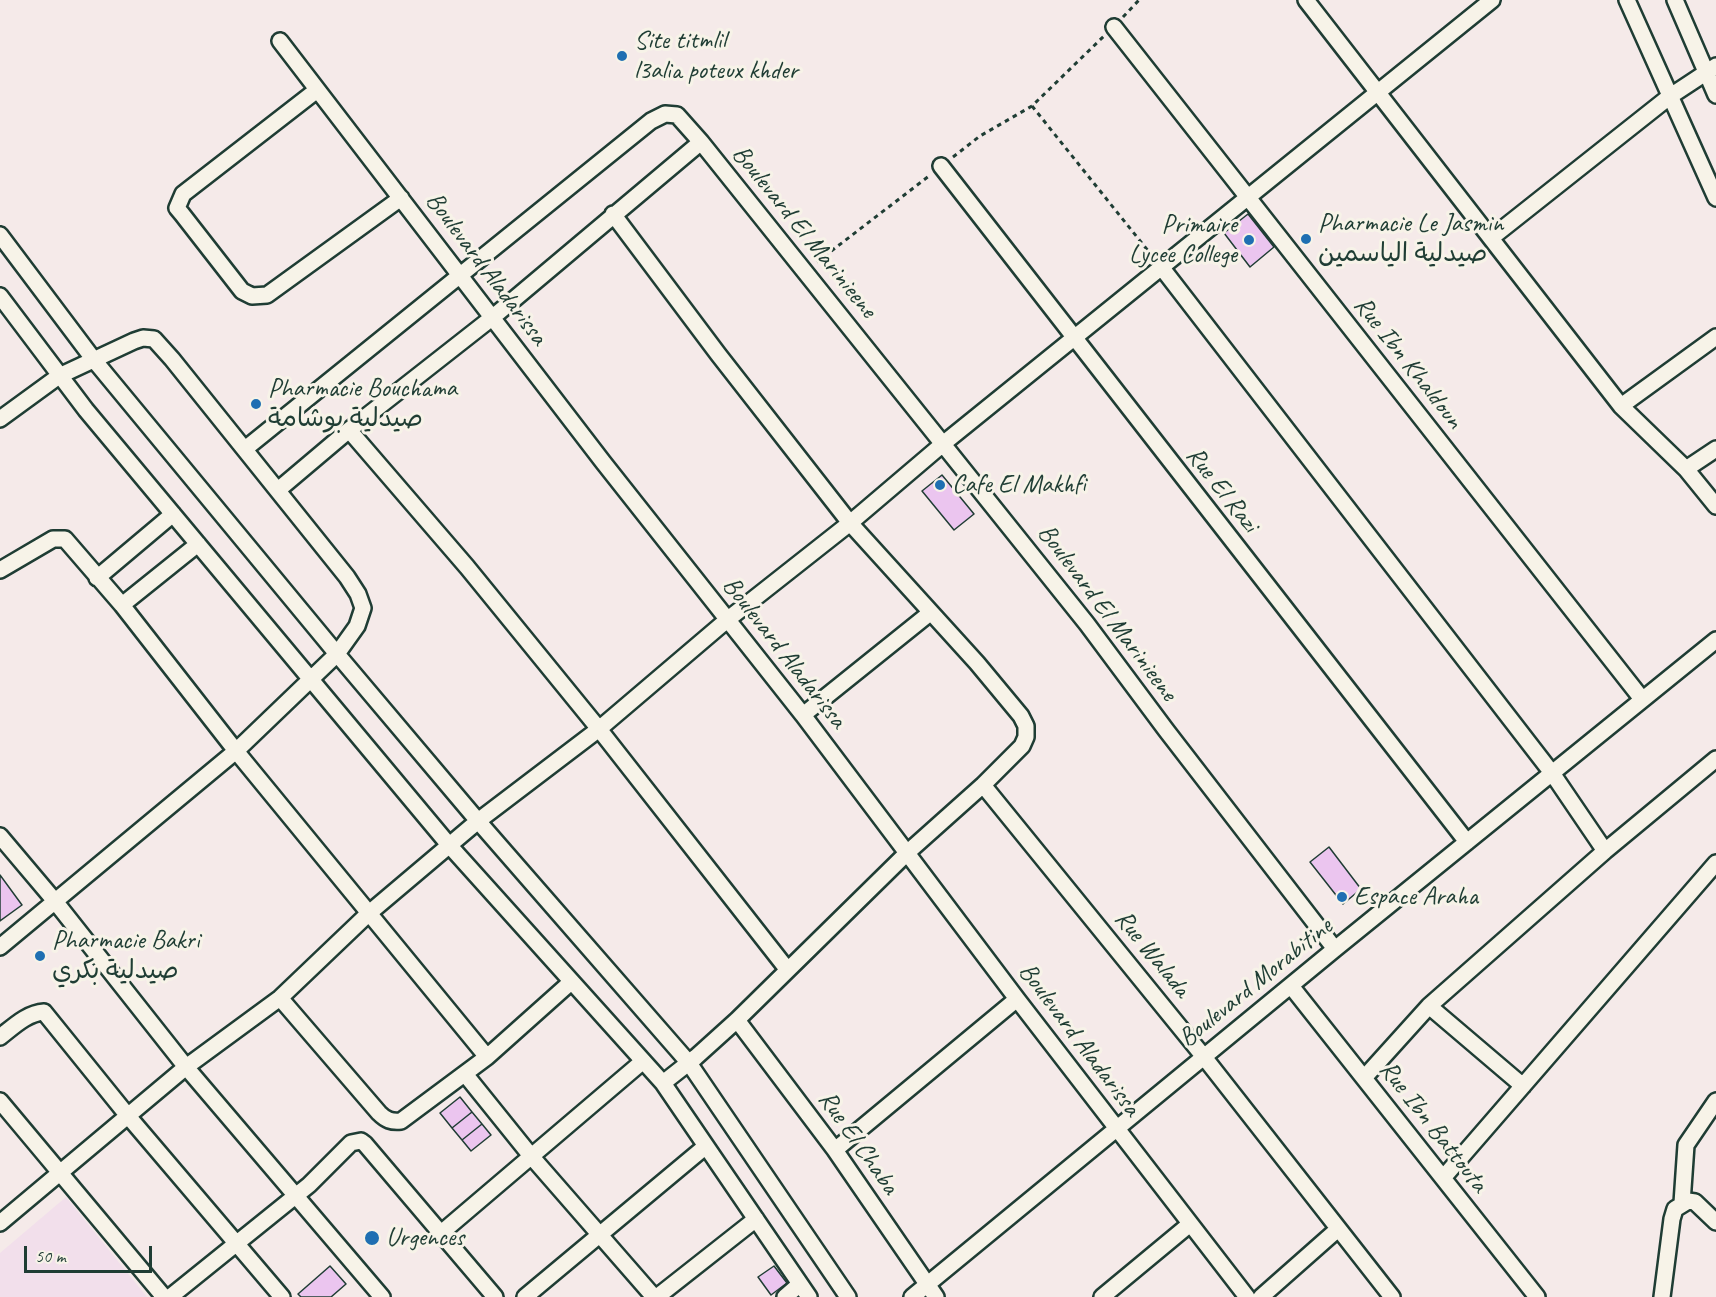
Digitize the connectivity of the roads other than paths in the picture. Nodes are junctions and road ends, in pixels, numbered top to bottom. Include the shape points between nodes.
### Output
1 (1306, 0) edge
2 (1492, 0) edge
3 (1627, 0) edge
4 (1675, 0) edge
5 (1114, 27) road end
6 (280, 40) dead end
7 (1711, 69) edge
8 (317, 90) junction
9 (1377, 93) junction
10 (1716, 96) edge
11 (1669, 97) junction
12 (701, 142) junction
13 (941, 166) road end
14 (401, 198) junction
15 (1247, 198) junction
16 (1716, 198) edge
17 (614, 214) junction
18 (0, 235) edge
19 (1491, 238) junction
20 (1161, 268) junction
21 (461, 275) junction
22 (0, 296) edge
23 (493, 317) junction
24 (1716, 337) edge
25 (1074, 339) junction
26 (94, 360) junction
27 (59, 376) junction
28 (1621, 406) junction
29 (0, 419) edge
30 (350, 430) junction
31 (944, 442) junction
32 (245, 449) junction
33 (1716, 449) edge
34 (1686, 469) junction
35 (278, 490) junction
36 (1716, 506) edge
37 (173, 514) junction
38 (850, 523) junction
39 (198, 544) junction
40 (0, 570) edge
41 (97, 578) junction
42 (122, 605) junction
43 (930, 613) junction
44 (727, 620) junction
45 (1716, 640) edge
46 (337, 654) junction
47 (312, 679) junction
48 (1642, 699) junction
49 (803, 715) junction
50 (599, 729) junction
51 (236, 751) junction
52 (1716, 759) edge
53 (1552, 772) junction
54 (983, 785) junction
55 (478, 821) junction
56 (0, 836) edge
57 (1467, 842) junction
58 (449, 845) junction
59 (1605, 851) junction
60 (908, 852) junction
61 (1716, 863) edge
62 (54, 900) junction
63 (368, 914) junction
64 (0, 947) edge
65 (1335, 949) junction
66 (787, 969) junction
67 (571, 982) junction
68 (1291, 986) junction
69 (280, 998) junction
70 (1017, 999) junction
71 (1429, 1006) junction
72 (737, 1020) junction
73 (0, 1037) edge
74 (487, 1057) junction
75 (1204, 1057) junction
76 (642, 1062) junction
77 (689, 1063) junction
78 (186, 1067) junction
79 (465, 1074) junction
80 (1364, 1078) junction
81 (663, 1083) junction
82 (1523, 1086) junction
83 (0, 1101) edge
84 (1716, 1101) edge
85 (128, 1116) junction
86 (1116, 1129) junction
87 (706, 1146) junction
88 (835, 1150) junction
89 (531, 1156) junction
90 (60, 1173) junction
91 (1443, 1178) junction
92 (296, 1196) junction
93 (1682, 1203) junction
94 (756, 1219) junction
95 (1716, 1222) edge
96 (0, 1223) edge
97 (1190, 1224) junction
98 (1338, 1229) junction
99 (440, 1234) junction
100 (599, 1235) junction
101 (236, 1244) junction
102 (804, 1291) edge
103 (932, 1291) edge
104 (164, 1297) edge
105 (170, 1297) edge
106 (282, 1297) edge
107 (382, 1297) edge
108 (495, 1297) edge
109 (525, 1297) edge
110 (655, 1297) edge
111 (784, 1297) edge
112 (848, 1297) edge
113 (912, 1297) edge
114 (1102, 1297) edge
115 (1247, 1297) edge
116 (1261, 1297) edge
117 (1392, 1297) edge
118 (1537, 1297) edge
119 (1662, 1297) edge

1 - 9 street
2 - 9 street
3 - 11 street
4 - 7 street
5 - 15 street, Rue Ibn Khaldoun
6 - 8 street, Boulevard Aladarissa
7 - 10 street
7 - 11 street
8 - 14 street, Boulevard Aladarissa
8 - 14 street via 180,198 177,208 215,257 242,291 252,296 267,295
9 - 15 street
9 - 19 street
11 - 16 street
11 - 19 street
12 - 17 street
12 - 21 street, Boulevard El Marinieene via 677,115 660,116
12 - 31 street, Boulevard El Marinieene
13 - 25 street, Rue El Razi
14 - 21 street, Boulevard Aladarissa
15 - 20 street
15 - 48 street, Rue Ibn Khaldoun
17 - 23 street
17 - 38 street
18 - 26 street
19 - 28 street
20 - 25 street
20 - 53 street
21 - 23 street, Boulevard Aladarissa
21 - 32 street
22 - 27 street
23 - 30 street
23 - 44 street, Boulevard Aladarissa
24 - 28 street
25 - 31 street
25 - 57 street, Rue El Razi
26 - 27 street
26 - 32 street via 134,341 154,339
26 - 46 street
27 - 29 street
27 - 37 street
28 - 34 street
30 - 35 street
30 - 50 street
31 - 38 street
31 - 65 street, Boulevard El Marinieene
32 - 35 street
33 - 34 street
34 - 36 street
35 - 46 street via 347,577 361,601 363,608 357,626
37 - 39 street
37 - 41 street
38 - 43 street
38 - 44 street
39 - 42 street
39 - 47 street
40 - 41 street via 59,538 65,539
41 - 42 street
42 - 51 street
43 - 49 street
43 - 54 street via 977,663 1026,726 1022,746
44 - 49 street, Boulevard Aladarissa
44 - 50 street
45 - 48 street, Boulevard Morabitine
46 - 47 street
46 - 55 street
47 - 51 street
47 - 58 street
48 - 53 street, Boulevard Morabitine
49 - 60 street, Boulevard Aladarissa
50 - 55 street
50 - 66 street
51 - 62 street
51 - 63 street
52 - 59 street
53 - 57 street, Boulevard Morabitine
53 - 59 street
54 - 60 street
54 - 75 street, Rue Walada
55 - 58 street
55 - 77 street
56 - 62 street
57 - 65 street, Boulevard Morabitine
58 - 63 street
58 - 67 street
59 - 71 street
60 - 66 street
60 - 70 street, Boulevard Aladarissa
61 - 82 street
62 - 64 street
62 - 78 street
63 - 69 street
63 - 74 street
65 - 68 street, Boulevard Morabitine
66 - 72 street
67 - 74 street
67 - 76 street
68 - 75 street, Boulevard Morabitine
68 - 80 street, Rue Ibn Battouta
69 - 78 street
69 - 79 street via 390,1121 401,1121
70 - 86 street, Boulevard Aladarissa
70 - 88 street
71 - 80 street
71 - 82 street
72 - 77 street
72 - 88 street, Rue El Chaba
73 - 85 street via 23,1019 44,1012
74 - 79 street
75 - 86 street, Boulevard Morabitine
75 - 98 street, Rue Walada
76 - 81 street
76 - 89 street
77 - 81 street
77 - 112 street
78 - 85 street
78 - 92 street
79 - 89 street
80 - 91 street, Rue Ibn Battouta
81 - 87 street
82 - 91 street
83 - 90 street
84 - 93 street via 1686,1145
85 - 90 street
85 - 101 street
86 - 97 street, Boulevard Aladarissa
86 - 103 street, Boulevard Morabitine
87 - 94 street
87 - 100 street
88 - 103 street, Rue El Chaba
89 - 99 street
89 - 100 street
90 - 96 street
90 - 104 street
91 - 118 street, Rue Ibn Battouta
92 - 99 street via 351,1143 365,1143
92 - 101 street
92 - 107 street
93 - 95 street via 1695,1202
93 - 119 street via 1672,1219
94 - 102 street
94 - 110 street
97 - 114 street
97 - 115 street, Boulevard Aladarissa
98 - 116 street
98 - 117 street, Rue Walada
99 - 108 street
100 - 109 street
100 - 110 street
101 - 105 street
101 - 106 street
102 - 111 street
103 - 113 street, Boulevard Morabitine

